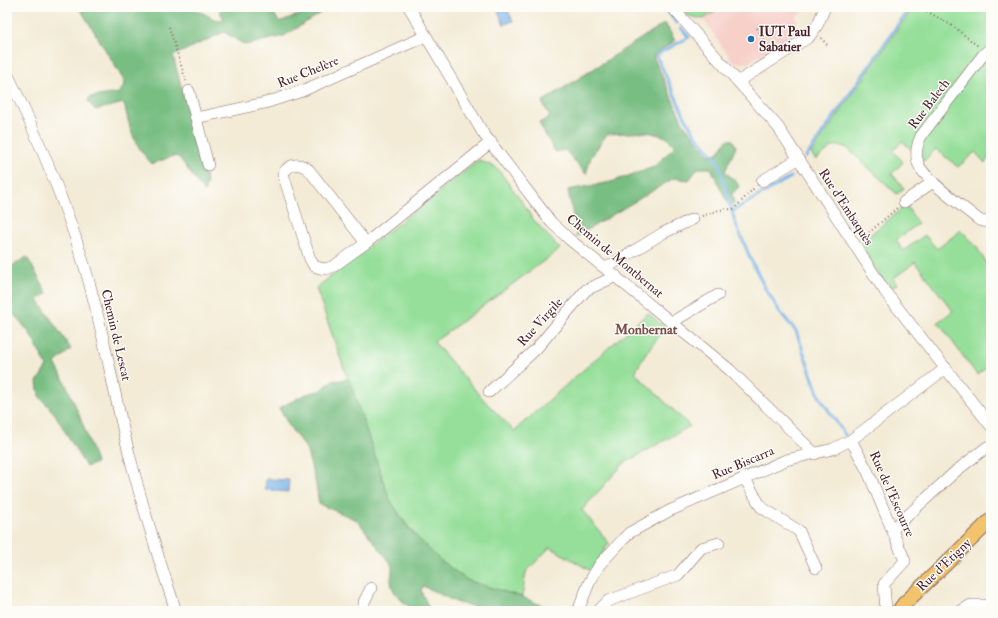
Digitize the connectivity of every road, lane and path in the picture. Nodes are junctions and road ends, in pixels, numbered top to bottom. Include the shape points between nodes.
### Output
1 (409, 7) edge
2 (672, 7) edge
3 (825, 7) edge
4 (920, 7) edge
5 (169, 27) dead end
6 (757, 28) dead end
7 (426, 36) junction
8 (820, 37) dead end
9 (829, 47) dead end
10 (771, 48) dead end
11 (987, 52) edge
12 (7, 73) edge
13 (739, 81) junction
14 (189, 91) joint
15 (196, 118) junction
16 (491, 142) junction
17 (798, 160) junction
18 (208, 165) dead end
19 (762, 181) joint
20 (933, 182) junction
21 (904, 202) joint
22 (693, 219) joint
23 (991, 221) edge
24 (366, 243) junction
25 (854, 245) junction
26 (606, 268) junction
27 (616, 276) junction
28 (718, 295) dead end
29 (672, 322) junction
30 (946, 368) junction
31 (489, 392) dead end
32 (991, 426) edge
33 (851, 440) junction
34 (986, 447) dead end
35 (815, 454) junction
36 (744, 478) junction
37 (989, 524) edge
38 (893, 529) junction
39 (718, 543) dead end
40 (816, 568) dead end
41 (371, 588) dead end
42 (991, 605) edge
43 (962, 610) edge
44 (176, 611) edge
45 (364, 611) edge
46 (578, 611) edge
47 (598, 611) edge
48 (886, 611) edge
49 (899, 611) edge

1 - 7 street, Chemin de Montbernat
2 - 13 street, Rue d'Embaquès
3 - 13 street via 809,37
4 - 11 path via 969,37
5 - 14 path
6 - 10 path
7 - 15 street, Rue Chelère via 289,96
7 - 16 street, Chemin de Montbernat via 483,133
8 - 9 path
11 - 20 street, Rue Balech via 918,142 918,163
12 - 44 street, Chemin de Lescat via 39,140 82,258 95,302 130,460
13 - 17 street, Rue d'Embaquès via 778,127
14 - 15 street
15 - 18 street
16 - 24 street
16 - 26 street, Chemin de Montbernat via 551,222
17 - 19 street
17 - 25 street, Rue d'Embaquès
19 - 22 path via 733,209 719,210
20 - 21 street
20 - 23 street, Rue Balech via 979,220
21 - 25 path
22 - 26 street via 663,233
24 - 24 street via 334,266 326,269 314,266 283,174 285,170 299,164 309,170
25 - 30 street, Rue d'Embaquès via 886,293
26 - 27 street, Chemin de Montbernat
27 - 29 street, Chemin de Montbernat
27 - 31 street, Rue Virgile via 586,290 536,349
28 - 29 street
29 - 35 street, Chemin de Montbernat via 730,370
30 - 32 street, Rue d'Embaquès
30 - 33 street, Rue Biscarra
33 - 35 street, Rue Biscarra
33 - 38 street, Rue de l'Escourre
34 - 38 street
35 - 36 street, Rue Biscarra via 786,460
36 - 40 street via 761,506 799,532
36 - 46 street, Rue Biscarra via 669,511 629,533 600,564
37 - 49 main road, Rue d'Etigny
38 - 48 street, Rue de l'Escourre via 905,561 884,584
39 - 47 street via 701,548 678,575 608,601
41 - 45 street via 364,602
42 - 43 street via 971,605

